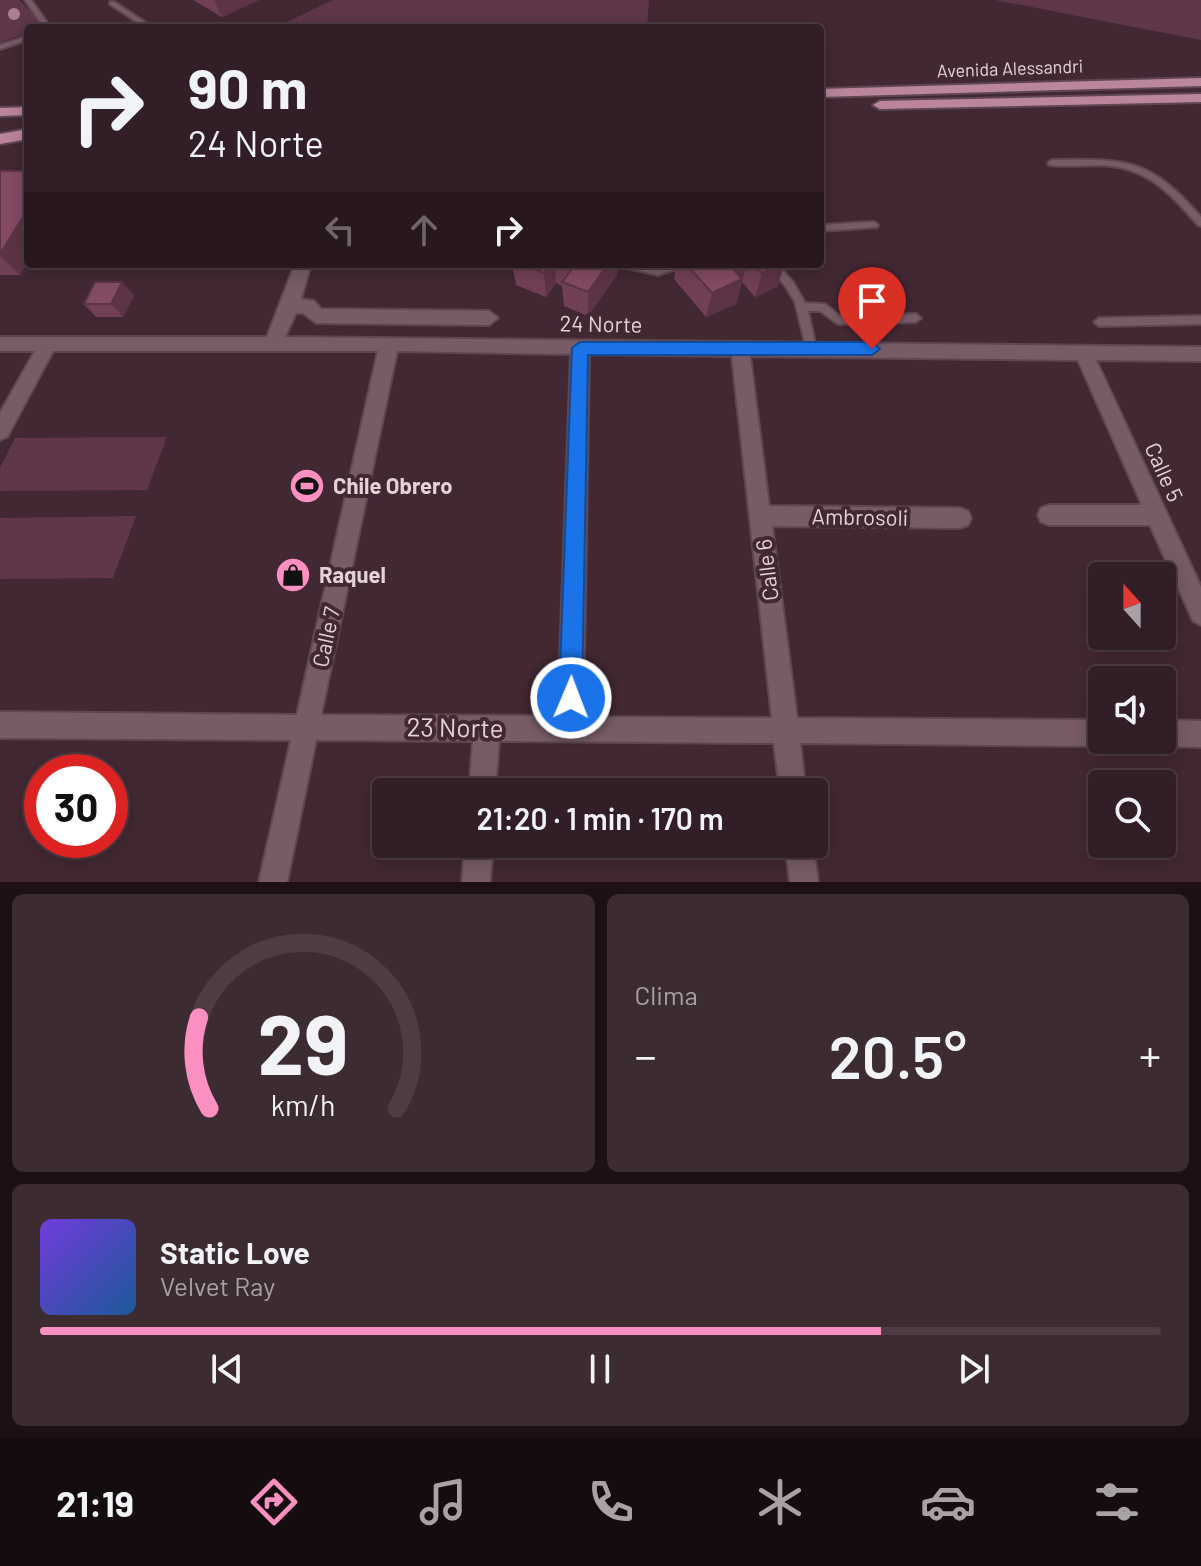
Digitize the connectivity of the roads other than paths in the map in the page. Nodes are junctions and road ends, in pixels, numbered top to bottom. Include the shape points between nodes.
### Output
1 (28, 0) edge
2 (112, 3) dead end
3 (45, 24) edge
4 (145, 24) edge
5 (24, 39) edge
6 (0, 47) edge
7 (1201, 82) edge
8 (824, 93) edge
9 (1201, 98) edge
10 (824, 106) edge
11 (24, 124) edge
12 (0, 125) edge
13 (24, 135) edge
14 (0, 139) edge
15 (1052, 163) dead end
16 (1201, 223) edge
17 (874, 225) dead end
18 (824, 228) edge
19 (302, 268) edge
20 (640, 268) edge
21 (670, 268) edge
22 (776, 268) edge
23 (290, 306) junction
24 (803, 307) junction
25 (489, 318) dead end
26 (916, 318) dead end
27 (1201, 320) edge
28 (1099, 322) dead end
29 (0, 344) edge
30 (48, 344) junction
31 (273, 344) junction
32 (389, 344) junction
33 (580, 348) junction
34 (811, 348) junction
35 (740, 349) junction
36 (1083, 351) junction
37 (1201, 354) edge
38 (0, 431) edge
39 (1049, 515) dead end
40 (1157, 515) junction
41 (760, 516) junction
42 (960, 518) dead end
43 (1201, 613) edge
44 (0, 725) edge
45 (307, 727) junction
46 (487, 729) junction
47 (570, 730) junction
48 (786, 733) junction
49 (1088, 733) edge
50 (1176, 733) edge
51 (1201, 734) edge
52 (483, 778) edge
53 (791, 778) edge
54 (478, 858) edge
55 (801, 858) edge
56 (273, 882) edge
57 (476, 882) edge
58 (804, 882) edge

1 - 3 lane
2 - 4 lane
5 - 6 lane
7 - 8 main road, Avenida Alessandri
9 - 10 main road, Avenida Alessandri
11 - 12 main road
13 - 14 main road
15 - 16 lane via 1132,165 1177,194
17 - 18 lane
19 - 23 street
20 - 21 lane
22 - 24 lane via 795,288
23 - 25 street via 308,306 316,316
23 - 31 street
24 - 26 lane via 822,307 838,320
24 - 34 lane
27 - 28 lane
29 - 30 street, 24 Norte
30 - 31 street, 24 Norte
30 - 38 street
31 - 32 street, 24 Norte
32 - 33 street, 24 Norte
32 - 45 street, Calle 7
33 - 35 street, 24 Norte
33 - 47 street
34 - 35 street, 24 Norte
34 - 36 street, 24 Norte
35 - 41 street, Calle 6
36 - 37 street, 24 Norte
36 - 40 street, Calle 5
39 - 40 street
40 - 43 street, Calle 5
41 - 42 street, Ambrosoli
41 - 48 street, Calle 6
44 - 45 street, 23 Norte
45 - 46 street, 23 Norte
45 - 56 street, Calle 7
46 - 47 street, 23 Norte
46 - 52 street
47 - 48 street, 23 Norte
48 - 49 street, 23 Norte
48 - 53 street, Calle 6
50 - 51 street
54 - 57 street
55 - 58 street

